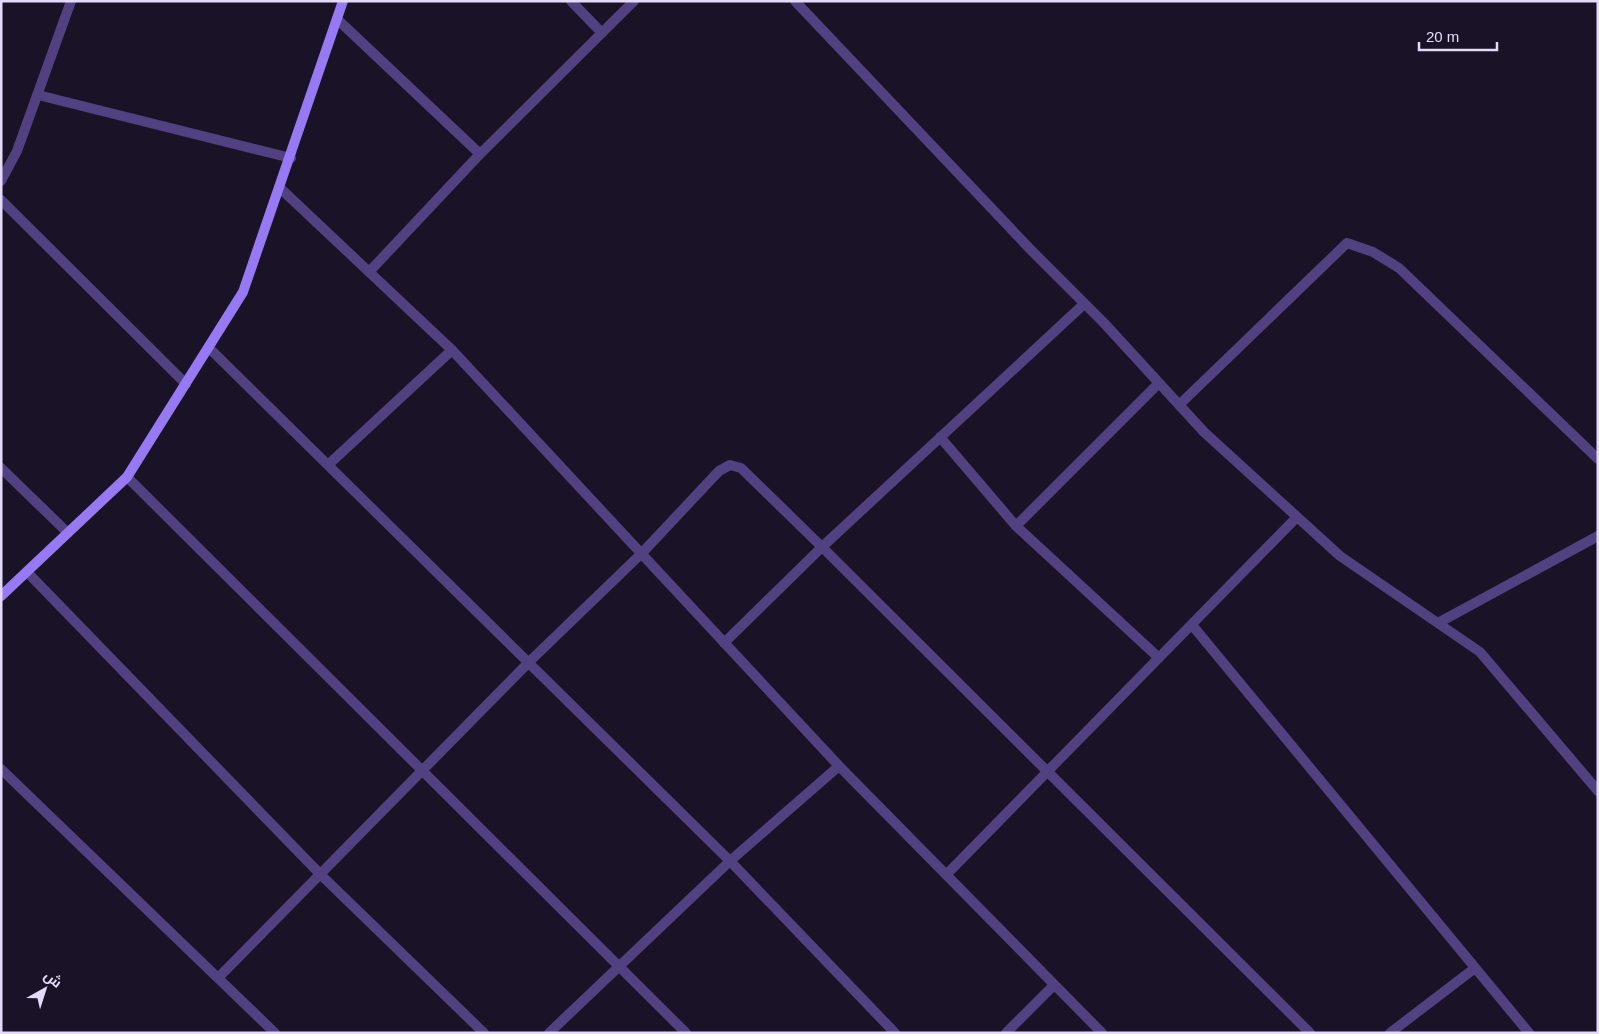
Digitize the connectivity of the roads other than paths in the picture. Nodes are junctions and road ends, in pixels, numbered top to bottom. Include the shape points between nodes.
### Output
1 (71, 1) edge
2 (343, 1) edge
3 (571, 1) edge
4 (634, 1) edge
5 (795, 1) edge
6 (337, 19) junction
7 (602, 33) junction
8 (38, 95) junction
9 (480, 154) junction
10 (291, 158) junction
11 (1, 181) edge
12 (280, 188) junction
13 (1, 200) edge
14 (369, 272) junction
15 (1084, 304) junction
16 (208, 348) junction
17 (452, 350) junction
18 (1159, 383) junction
19 (186, 384) junction
20 (1179, 405) junction
21 (940, 438) junction
22 (1598, 459) edge
23 (328, 465) junction
24 (1, 468) edge
25 (127, 477) junction
26 (1296, 518) junction
27 (1016, 526) junction
28 (68, 533) junction
29 (1598, 536) edge
30 (822, 547) junction
31 (642, 553) junction
32 (27, 572) junction
33 (1, 596) edge
34 (1438, 623) junction
35 (1192, 625) junction
36 (724, 643) junction
37 (1159, 658) junction
38 (529, 662) junction
39 (839, 766) junction
40 (1, 769) edge
41 (424, 771) junction
42 (1048, 772) junction
43 (1598, 791) edge
44 (730, 861) junction
45 (320, 874) junction
46 (946, 875) junction
47 (619, 965) junction
48 (1475, 968) junction
49 (219, 977) junction
50 (1054, 985) junction
51 (1396, 1031) edge
52 (275, 1033) edge
53 (484, 1033) edge
54 (549, 1033) edge
55 (686, 1033) edge
56 (895, 1033) edge
57 (1006, 1033) edge
58 (1102, 1033) edge
59 (1310, 1033) edge
60 (1529, 1033) edge

1 - 8 street
2 - 6 street
3 - 7 street
4 - 7 street
5 - 15 street
6 - 9 street
6 - 10 street
7 - 9 street
8 - 10 street
8 - 11 street via 10,168
9 - 14 street
10 - 12 street
12 - 14 street
12 - 16 street via 243,292
13 - 19 street
14 - 17 street
15 - 18 street
15 - 21 street
16 - 19 street
16 - 23 street
17 - 23 street
17 - 31 street
18 - 20 street
18 - 27 street
19 - 25 street
20 - 22 street via 1347,243 1373,252 1399,268
20 - 26 street
21 - 27 street
21 - 30 street
23 - 38 street
24 - 28 street
25 - 28 street
25 - 41 street
26 - 34 street via 1340,556
26 - 35 street
27 - 37 street
28 - 32 street
29 - 34 street
30 - 31 street via 741,468 730,465 719,471
30 - 36 street
30 - 42 street
31 - 36 street
31 - 38 street
32 - 33 street
32 - 45 street
34 - 43 street via 1480,652
35 - 37 street
35 - 48 street
36 - 39 street
37 - 42 street
38 - 41 street
38 - 44 street
39 - 44 street
39 - 46 street
40 - 49 street
41 - 45 street
41 - 47 street
42 - 46 street
42 - 59 street
44 - 47 street
44 - 56 street
45 - 49 street
45 - 53 street
46 - 50 street
47 - 54 street
47 - 55 street
48 - 51 street
48 - 60 street
49 - 52 street
50 - 57 street
50 - 58 street

